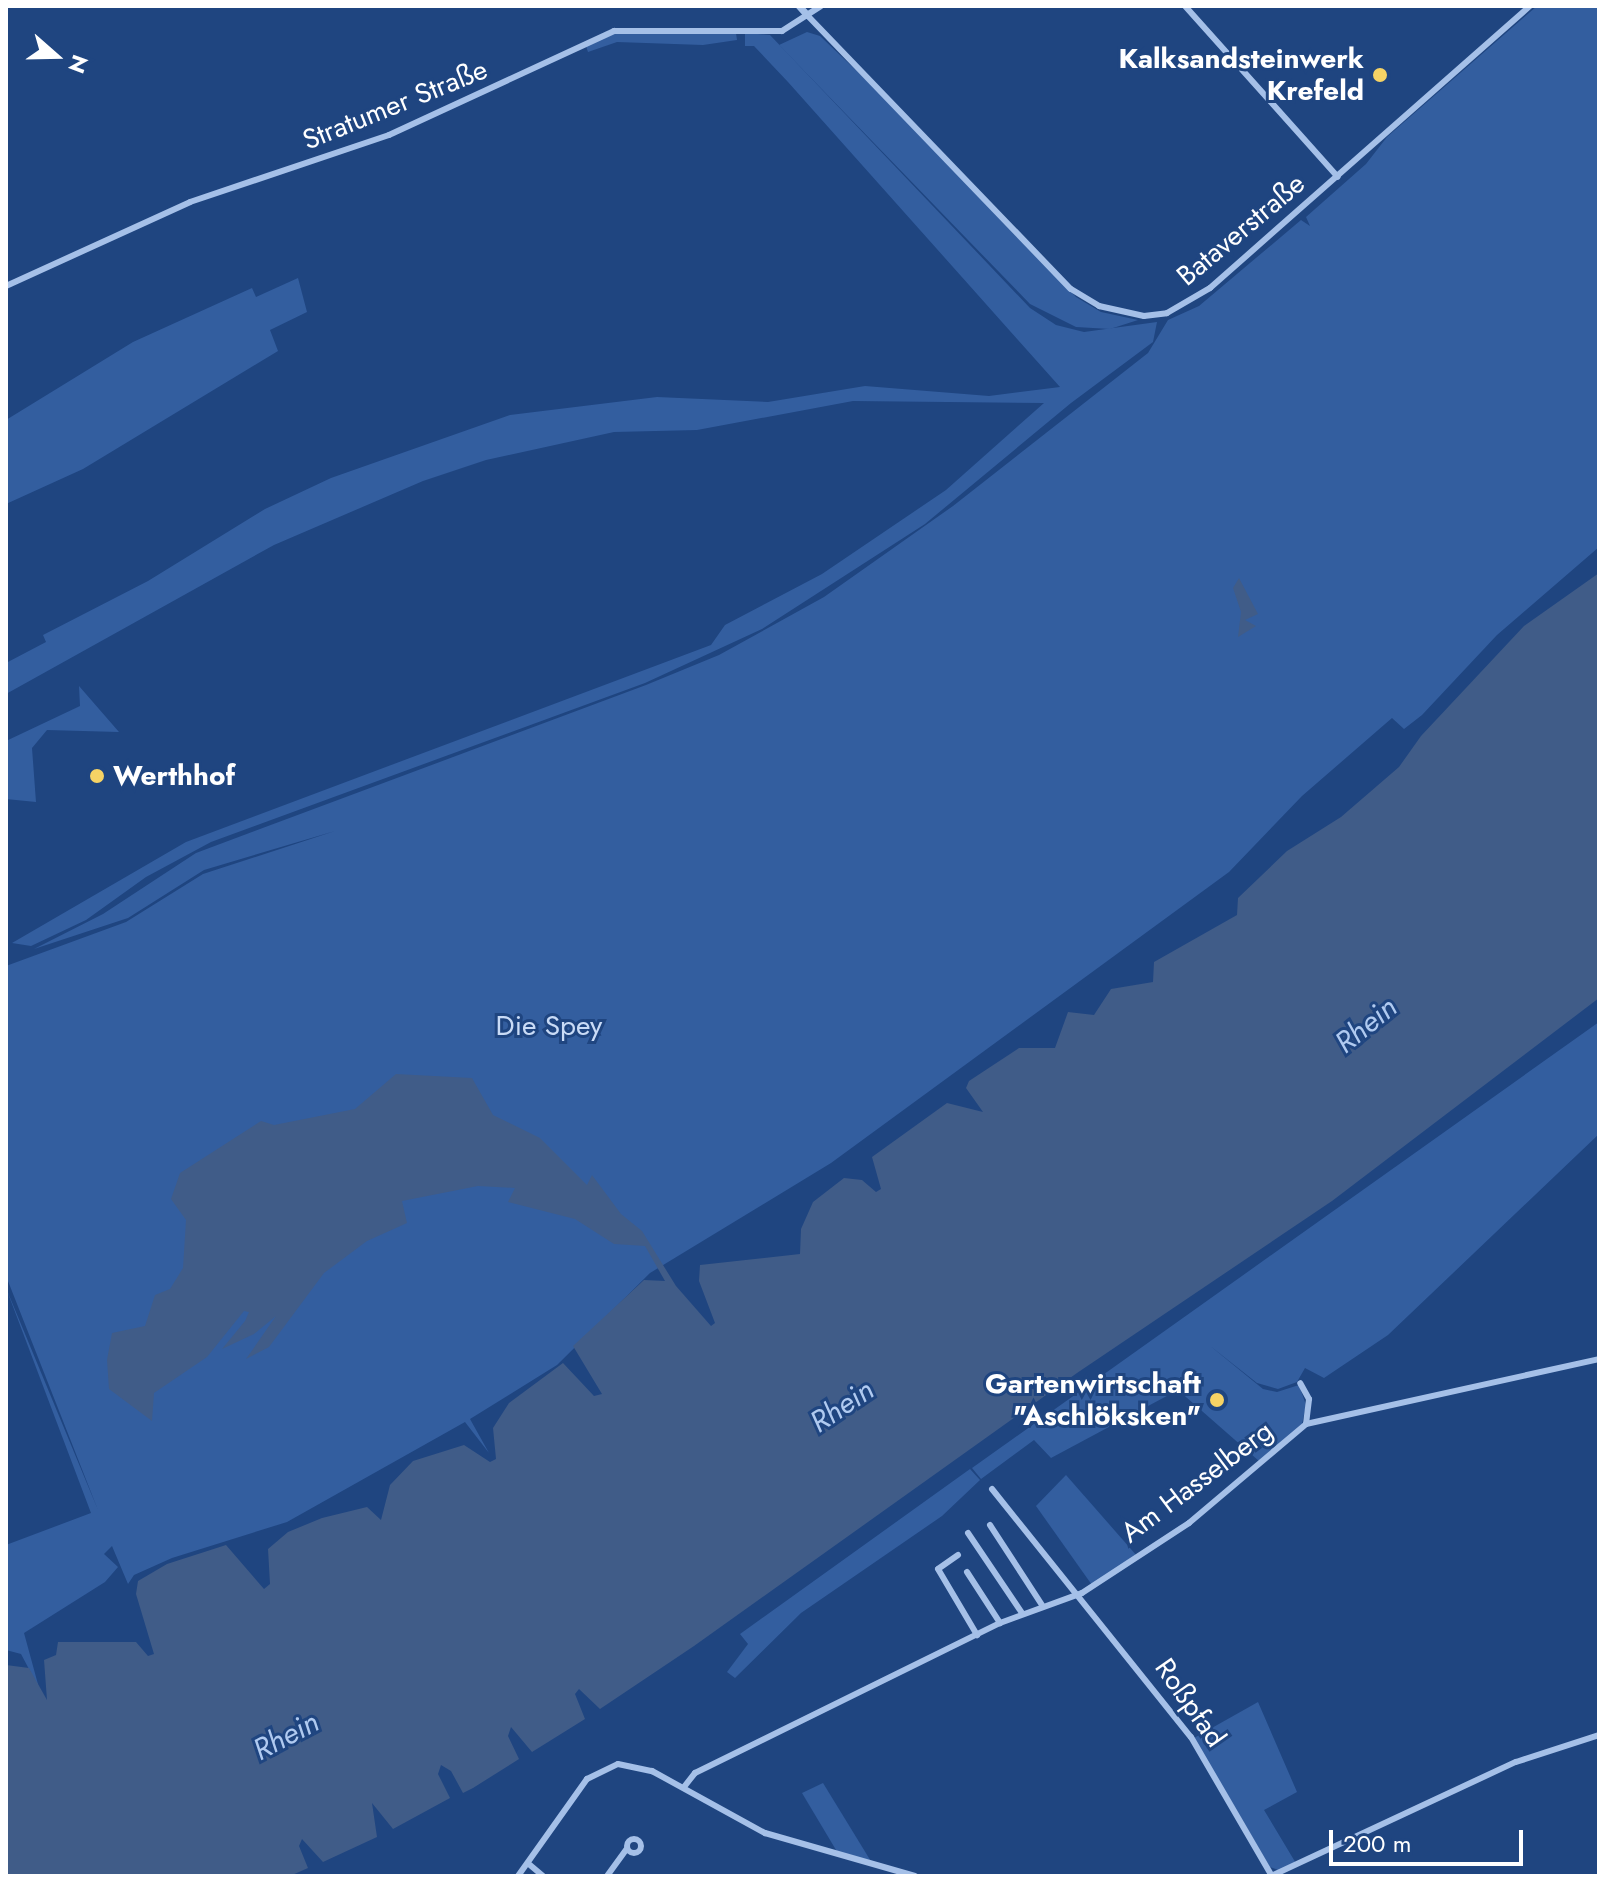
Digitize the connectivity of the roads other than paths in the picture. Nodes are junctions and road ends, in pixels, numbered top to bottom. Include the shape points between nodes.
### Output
1 (799, 6) edge
2 (821, 6) edge
3 (1185, 6) edge
4 (1530, 6) edge
5 (807, 15) junction
6 (1338, 177) junction
7 (6, 286) edge
8 (1599, 1359) edge
9 (1300, 1383) dead end
10 (1306, 1424) junction
11 (992, 1489) dead end
12 (990, 1525) dead end
13 (968, 1533) dead end
14 (958, 1555) dead end
15 (967, 1572) dead end
16 (1075, 1596) junction
17 (1042, 1605) junction
18 (1022, 1613) junction
19 (1000, 1623) junction
20 (977, 1635) junction
21 (1599, 1735) edge
22 (684, 1787) junction
23 (627, 1848) dead end
24 (530, 1865) junction
25 (518, 1876) edge
26 (543, 1876) edge
27 (607, 1876) edge
28 (915, 1876) edge
29 (1272, 1876) edge

1 - 5 street, Bataverstraße
2 - 5 street, Stratumer Straße
3 - 6 street
4 - 6 street, Bataverstraße
5 - 6 street, Bataverstraße via 1071,289 1118,313 1152,315 1190,303
5 - 7 street, Stratumer Straße via 782,31 614,31 389,135 190,202
8 - 10 street
9 - 10 street, Am Hasselberg via 1309,1399
10 - 16 street, Am Hasselberg via 1189,1523
11 - 16 street, Roßpfad
12 - 17 street
13 - 18 street
14 - 20 street via 938,1569
15 - 19 street
16 - 17 street
16 - 29 street, Roßpfad via 1114,1636 1191,1737
17 - 18 street
18 - 19 street
19 - 20 street
20 - 22 street via 695,1773
21 - 29 street via 1539,1752
22 - 24 street via 637,1765 618,1764 597,1772 579,1787
22 - 28 street via 765,1833
23 - 27 street
24 - 25 street
24 - 26 street

